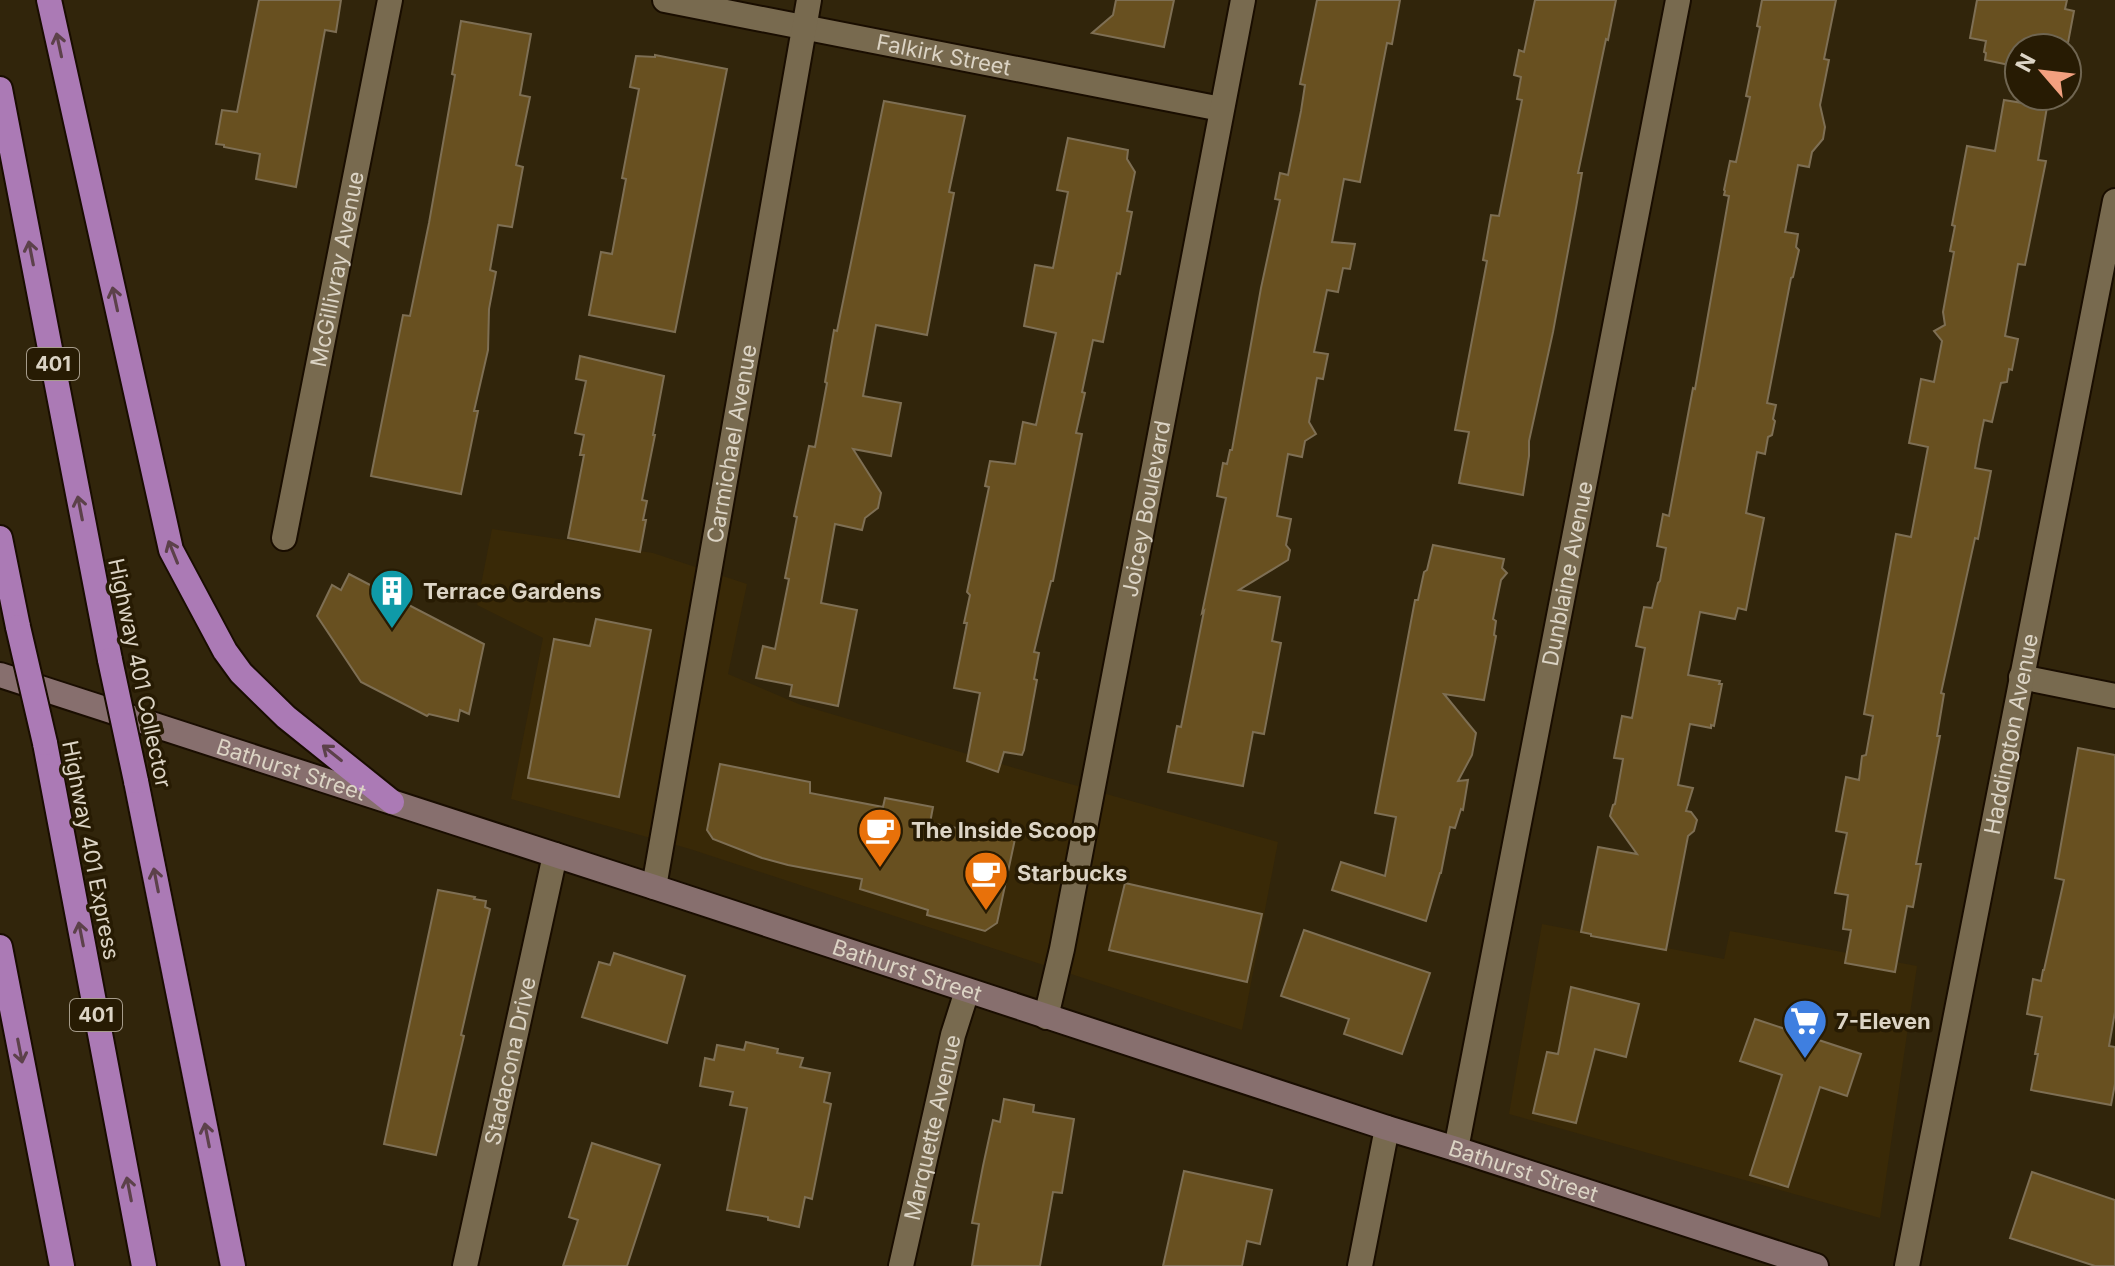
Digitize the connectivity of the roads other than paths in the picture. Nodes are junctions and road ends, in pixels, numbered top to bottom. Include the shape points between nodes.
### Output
1 (49, 0) edge
2 (390, 0) edge
3 (665, 0) edge
4 (809, 0) edge
5 (1243, 0) edge
6 (1678, 0) edge
7 (804, 28) junction
8 (0, 89) edge
9 (1221, 109) junction
10 (2115, 201) edge
11 (0, 538) edge
12 (284, 538) dead end
13 (0, 675) edge
14 (2021, 677) junction
15 (2115, 696) edge
16 (392, 802) junction
17 (555, 855) junction
18 (654, 887) junction
19 (0, 947) edge
20 (967, 991) junction
21 (1046, 1017) junction
22 (1387, 1128) junction
23 (1456, 1149) junction
24 (62, 1266) edge
25 (144, 1266) edge
26 (233, 1266) edge
27 (465, 1266) edge
28 (901, 1266) edge
29 (1360, 1266) edge
30 (1816, 1266) edge
31 (1907, 1266) edge

16 -> 1 highway via 286,717 241,673 171,550
2 - 12 street, McGillivray Avenue
3 - 7 street, Falkirk Street
4 - 7 street, Carmichael Avenue
5 - 9 street, Joicey Boulevard
6 - 23 street, Dunblaine Avenue
7 - 9 street, Falkirk Street
7 - 18 street, Carmichael Avenue
26 -> 8 highway, Highway 401 Collector / 401, bridge
9 - 21 street, Joicey Boulevard
10 - 14 street, Haddington Avenue
25 -> 11 highway, Highway 401 Express / 401, bridge via 49,764
13 - 16 main road, Bathurst Street
14 - 15 street
14 - 31 street, Haddington Avenue
16 - 17 main road, Bathurst Street
17 - 18 main road, Bathurst Street
17 - 27 street, Stadacona Drive
18 - 20 main road, Bathurst Street
19 -> 24 highway
20 - 21 main road, Bathurst Street
20 - 28 street, Marquette Avenue
21 - 22 main road, Bathurst Street
22 - 23 main road, Bathurst Street
22 - 29 street
23 - 30 main road, Bathurst Street

